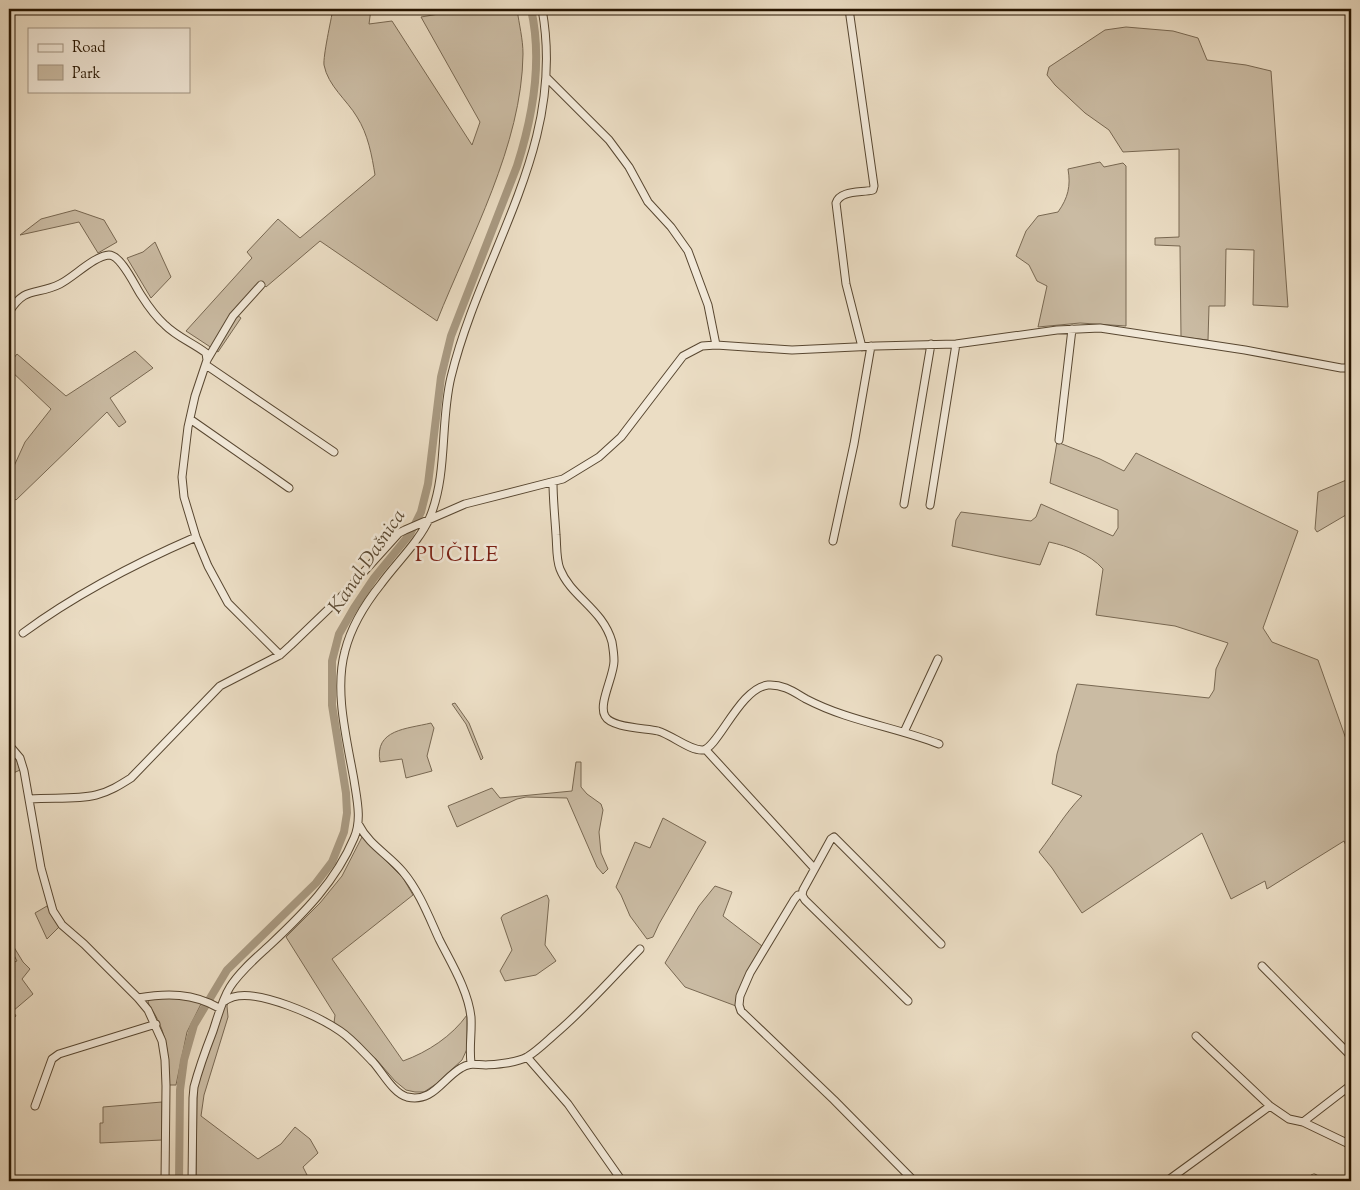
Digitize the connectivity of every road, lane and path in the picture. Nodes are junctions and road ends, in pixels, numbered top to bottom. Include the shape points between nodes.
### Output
1 (542, 9) edge
2 (849, 9) edge
3 (547, 78) junction
4 (261, 285) dead end
5 (9, 312) edge
6 (1072, 329) junction
7 (931, 344) junction
8 (956, 344) junction
9 (716, 345) junction
10 (872, 346) junction
11 (862, 347) junction
12 (207, 362) junction
13 (1351, 368) edge
14 (190, 420) junction
15 (1060, 440) dead end
16 (334, 452) dead end
17 (553, 482) junction
18 (289, 488) dead end
19 (904, 504) dead end
20 (930, 505) dead end
21 (426, 520) junction
22 (196, 537) junction
23 (833, 540) dead end
24 (22, 633) dead end
25 (280, 655) junction
26 (938, 659) dead end
27 (904, 732) junction
28 (939, 744) dead end
29 (9, 745) edge
30 (706, 750) junction
31 (30, 798) junction
32 (359, 825) junction
33 (814, 868) junction
34 (802, 894) junction
35 (941, 944) dead end
36 (640, 949) dead end
37 (1262, 966) dead end
38 (138, 998) junction
39 (908, 1001) dead end
40 (219, 1005) junction
41 (156, 1024) junction
42 (1196, 1036) dead end
43 (1351, 1056) edge
44 (527, 1057) junction
45 (471, 1063) junction
46 (1351, 1085) edge
47 (35, 1106) dead end
48 (1270, 1106) junction
49 (1303, 1122) junction
50 (1351, 1145) edge
51 (165, 1181) edge
52 (192, 1181) edge
53 (622, 1181) edge
54 (914, 1181) edge
55 (1167, 1181) edge

1 - 3 street via 546,28
2 - 11 street via 874,186 873,190 842,195 836,204 846,284
3 - 9 street via 609,140 648,202 688,251 708,305
3 - 21 street via 537,138 526,175 470,317 451,378 437,495
4 - 12 street via 234,316
5 - 12 street via 22,295 63,283 99,258 114,256 165,325 206,353
6 - 8 street
6 - 13 street via 1127,331
6 - 15 street
7 - 8 street
7 - 10 street
7 - 19 street
8 - 20 street
9 - 11 street via 771,350
9 - 17 street via 702,346 683,356 611,448 576,473
10 - 11 street
10 - 23 street
12 - 14 street
12 - 16 street
14 - 18 street
14 - 22 street via 182,477 184,497
17 - 21 street via 465,504
17 - 30 street via 560,569 600,617 612,644 614,660 604,703 605,716 620,725 660,732 698,750
21 - 25 street via 399,533 342,596
21 - 32 street via 411,547 361,613 345,652 343,715
22 - 24 street via 158,553 82,594
22 - 25 street via 228,603
25 - 31 street via 220,686 150,760 113,789 74,798
26 - 27 street
27 - 28 street
27 - 30 street via 848,716 781,686 769,685 760,686 752,692
29 - 31 street via 20,758
30 - 33 street
31 - 38 street via 41,868 53,911 62,924
32 - 40 street via 337,873 242,972
32 - 45 street via 373,844 403,872 418,895 454,970 471,1018
33 - 34 street
33 - 35 street via 834,837
34 - 39 street
34 - 54 street via 794,900 750,973 740,996 741,1011
36 - 44 street via 570,1022
37 - 43 street
38 - 40 street via 154,995 200,998
38 - 41 street
40 - 45 street via 234,996 250,996 282,1003 318,1019 341,1031 405,1096 426,1097 460,1068
40 - 52 street via 194,1087
41 - 47 street via 59,1054 52,1059
41 - 51 street via 165,1060
42 - 48 street
44 - 45 street via 485,1065
44 - 53 street via 568,1104
46 - 49 street
48 - 49 street via 1288,1119
48 - 55 street
49 - 50 street

